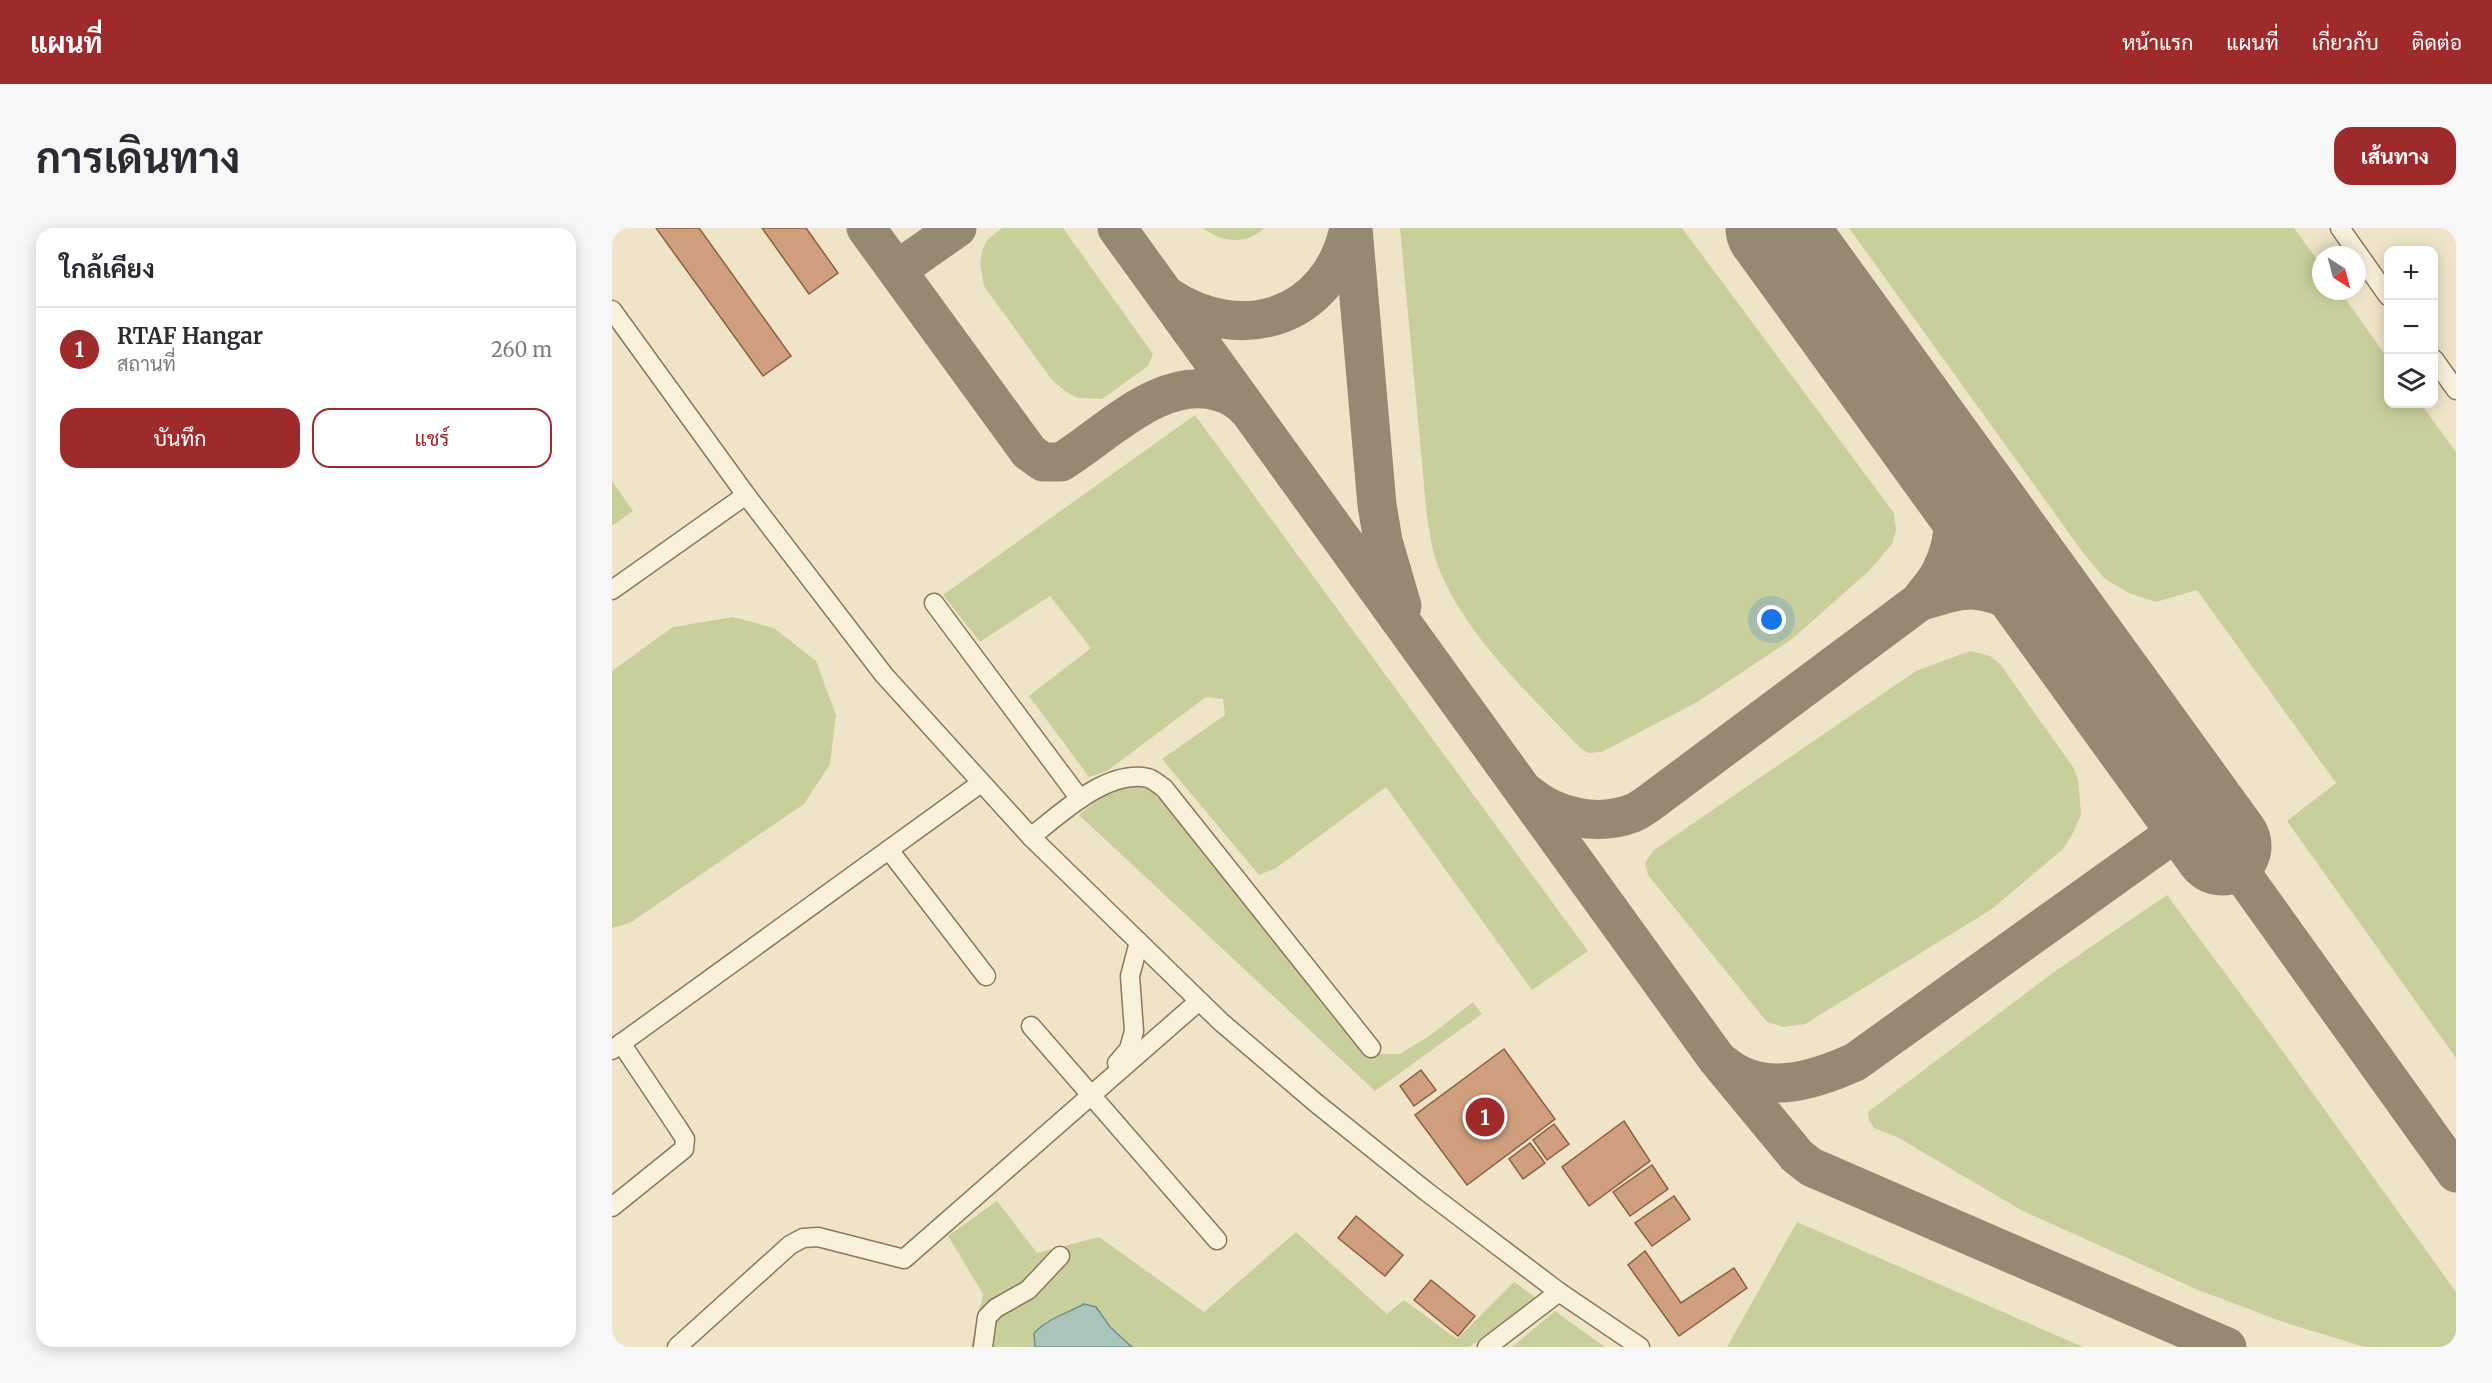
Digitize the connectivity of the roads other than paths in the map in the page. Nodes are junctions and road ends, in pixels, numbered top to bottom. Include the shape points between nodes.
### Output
1 (2340, 228) edge
2 (2384, 290) edge
3 (612, 310) edge
4 (2438, 366) edge
5 (2456, 390) edge
6 (746, 495) junction
7 (612, 590) edge
8 (934, 603) dead end
9 (981, 783) junction
10 (1080, 799) junction
11 (1030, 837) junction
12 (889, 850) junction
13 (1139, 942) junction
14 (986, 976) dead end
15 (1199, 1001) junction
16 (1031, 1026) dead end
17 (616, 1047) edge
18 (1371, 1048) dead end
19 (1109, 1080) junction
20 (1091, 1095) junction
21 (612, 1207) edge
22 (1217, 1240) dead end
23 (1060, 1256) dead end
24 (1559, 1292) junction
25 (677, 1347) edge
26 (982, 1347) edge
27 (1487, 1347) edge
28 (1640, 1347) edge

1 - 2 street
3 - 6 street
4 - 5 street
6 - 7 street
6 - 9 street via 897,691
8 - 10 street
9 - 11 street
9 - 12 street
10 - 11 street
10 - 18 street via 1093,789 1129,777 1149,778 1164,788
11 - 13 street
12 - 14 street
12 - 17 street
13 - 15 street
13 - 19 street via 1130,976 1134,1031 1130,1048
15 - 19 street
15 - 24 street via 1316,1103
16 - 20 street
17 - 21 street via 685,1139 684,1149
19 - 20 street
20 - 22 street
20 - 25 street via 904,1259 818,1237 803,1238 790,1245
23 - 26 street via 1028,1290 987,1317
24 - 27 street
24 - 28 street

